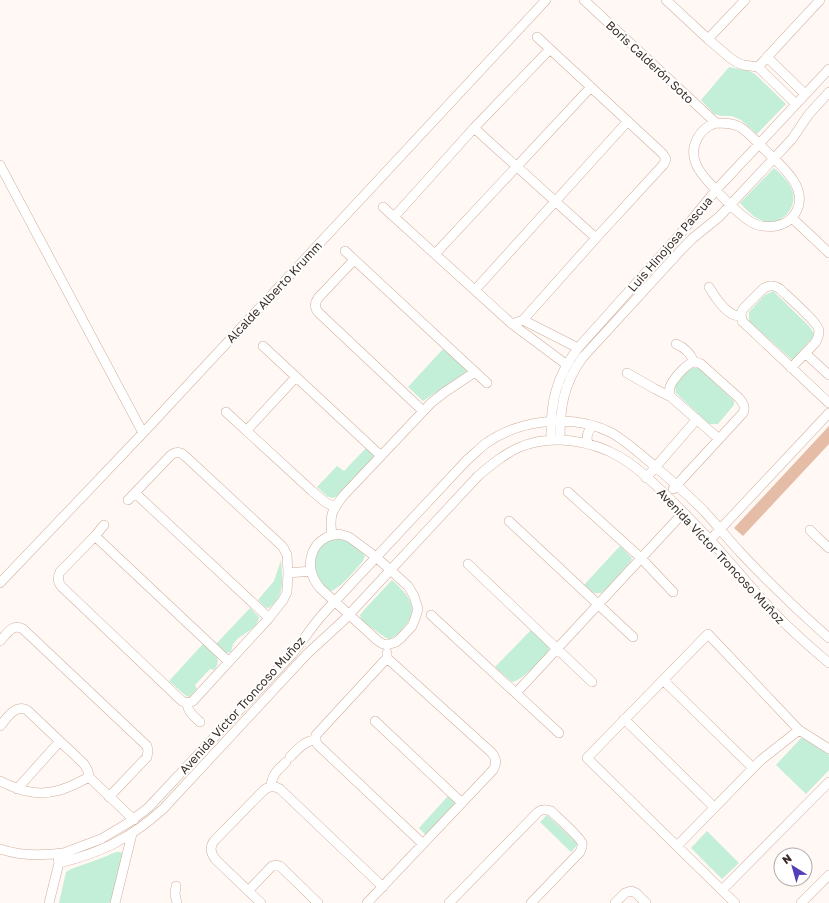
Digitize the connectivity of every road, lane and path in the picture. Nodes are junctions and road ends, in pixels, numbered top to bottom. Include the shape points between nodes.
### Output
1 (546, 0) edge
2 (584, 0) edge
3 (668, 0) edge
4 (745, 0) edge
5 (820, 0) edge
6 (538, 37) dead end
7 (708, 40) junction
8 (550, 49) junction
9 (767, 57) junction
10 (758, 67) junction
11 (829, 69) edge
12 (591, 87) junction
13 (829, 92) edge
14 (805, 94) junction
15 (796, 104) junction
16 (628, 121) junction
17 (716, 124) junction
18 (474, 128) junction
19 (758, 144) junction
20 (774, 159) junction
21 (0, 165) edge
22 (516, 166) junction
23 (716, 190) junction
24 (555, 201) junction
25 (730, 205) junction
26 (383, 207) dead end
27 (394, 217) junction
28 (792, 218) junction
29 (596, 238) junction
30 (345, 251) dead end
31 (829, 252) edge
32 (435, 254) junction
33 (354, 260) junction
34 (709, 287) dead end
35 (475, 290) junction
36 (740, 316) junction
37 (523, 320) junction
38 (512, 324) junction
39 (676, 344) dead end
40 (263, 346) dead end
41 (578, 348) junction
42 (805, 353) junction
43 (694, 362) junction
44 (567, 365) junction
45 (791, 368) junction
46 (475, 372) junction
47 (627, 373) dead end
48 (829, 375) edge
49 (296, 377) junction
50 (487, 383) dead end
51 (671, 396) junction
52 (829, 403) edge
53 (423, 411) junction
54 (226, 412) dead end
55 (829, 413) edge
56 (697, 419) junction
57 (555, 421) junction
58 (592, 426) junction
59 (246, 430) junction
60 (143, 433) junction
61 (719, 439) junction
62 (556, 440) junction
63 (588, 444) junction
64 (381, 456) junction
65 (655, 467) junction
66 (646, 478) junction
67 (676, 486) junction
68 (568, 492) dead end
69 (135, 493) junction
70 (667, 496) junction
71 (128, 500) dead end
72 (334, 507) junction
73 (683, 513) junction
74 (509, 521) dead end
75 (104, 525) dead end
76 (720, 528) junction
77 (810, 530) dead end
78 (332, 534) junction
79 (95, 536) junction
80 (710, 540) junction
81 (829, 548) edge
82 (376, 557) junction
83 (641, 558) junction
84 (468, 564) dead end
85 (391, 570) junction
86 (311, 571) junction
87 (288, 573) junction
88 (0, 583) edge
89 (673, 592) dead end
90 (335, 602) junction
91 (598, 604) junction
92 (349, 614) junction
93 (431, 615) dead end
94 (269, 618) junction
95 (633, 637) dead end
96 (829, 638) edge
97 (0, 641) edge
98 (387, 645) junction
99 (557, 649) junction
100 (387, 658) junction
101 (229, 662) junction
102 (829, 663) edge
103 (663, 680) junction
104 (592, 682) dead end
105 (516, 693) junction
106 (187, 703) junction
107 (624, 719) junction
108 (374, 721) dead end
109 (200, 722) dead end
110 (0, 726) edge
111 (800, 730) junction
112 (559, 733) dead end
113 (315, 740) junction
114 (60, 741) junction
115 (829, 749) edge
116 (753, 768) junction
117 (89, 777) junction
118 (0, 781) edge
119 (829, 782) edge
120 (271, 786) junction
121 (18, 789) junction
122 (165, 790) junction
123 (109, 796) junction
124 (173, 797) junction
125 (462, 803) junction
126 (714, 807) junction
127 (134, 820) junction
128 (132, 834) junction
129 (423, 844) junction
130 (677, 846) junction
131 (0, 849) edge
132 (63, 853) junction
133 (58, 863) junction
134 (829, 875) edge
135 (176, 886) dead end
136 (383, 887) junction
137 (248, 890) junction
138 (722, 890) junction
139 (49, 903) edge
140 (115, 903) edge
141 (176, 903) edge
142 (262, 903) edge
143 (318, 903) edge
144 (367, 903) edge
145 (449, 903) edge
146 (531, 903) edge
147 (615, 903) edge
148 (646, 903) edge
149 (736, 903) edge
150 (801, 903) edge

1 - 60 street, Alcalde Alberto Krumm
2 - 17 street, Boris Calderón Soto
3 - 7 street
4 - 7 street
5 - 9 street
6 - 8 street
7 - 10 street via 736,62
8 - 12 street
8 - 18 street
9 - 10 street
9 - 14 street
10 - 15 street
11 - 14 street, Luis Hinojosa Pascua
12 - 16 street
12 - 22 street
13 - 20 street, Luis Hinojosa Pascua
14 - 15 street, Luis Hinojosa Pascua
15 - 19 street, Luis Hinojosa Pascua
16 - 24 street
16 - 29 street via 663,154 665,162
17 - 19 street via 729,123 740,127
17 - 23 street via 704,129 700,134 694,152 699,170
18 - 22 street
18 - 27 street
19 - 20 street
19 - 23 street, Luis Hinojosa Pascua
20 - 25 street, Luis Hinojosa Pascua
20 - 28 street via 792,178 800,196 798,208
21 - 60 street
22 - 24 street
22 - 32 street
23 - 25 street
23 - 41 street, Luis Hinojosa Pascua
24 - 29 street
24 - 35 street
25 - 28 street via 751,222 761,226 780,225
25 - 57 street, Luis Hinojosa Pascua via 682,248 583,357 572,374
26 - 27 street
27 - 32 street
28 - 31 street
29 - 37 street
30 - 33 street
32 - 35 street
33 - 46 street
33 - 53 street via 318,298 315,303 316,309
34 - 36 street via 731,314
35 - 38 street
36 - 42 street via 743,309 764,288 776,287 818,326 817,339
36 - 45 street via 744,323
37 - 38 street
37 - 41 street
38 - 44 street
39 - 43 street via 690,355
40 - 49 street
41 - 44 street, Luis Hinojosa Pascua
42 - 45 street
42 - 48 street
43 - 51 street via 684,368 673,381 669,393
43 - 61 street via 700,364 743,403 743,413
44 - 57 street, Luis Hinojosa Pascua via 556,390
45 - 52 street
46 - 50 street
46 - 53 street
47 - 51 street
49 - 59 street
49 - 64 street
51 - 56 street
53 - 64 street
54 - 59 street
55 - 76 street
56 - 61 street
56 - 65 street
57 - 58 street, Avenida Víctor Troncoso Muñoz
57 - 62 street, Luis Hinojosa Pascua
57 - 82 street, Avenida Víctor Troncoso Muñoz via 525,425 485,444
58 - 63 street via 587,434
58 - 65 street, Avenida Víctor Troncoso Muñoz via 618,437
59 - 72 street via 312,491
60 - 88 street, Alcalde Alberto Krumm
61 - 67 street
62 - 63 street, Avenida Víctor Troncoso Muñoz
62 - 85 street, Avenida Víctor Troncoso Muñoz via 522,446 487,468
63 - 66 street, Avenida Víctor Troncoso Muñoz via 620,457
64 - 72 street
65 - 66 street
65 - 67 street, Avenida Víctor Troncoso Muñoz
66 - 70 street, Avenida Víctor Troncoso Muñoz
67 - 70 street
67 - 76 street, Avenida Víctor Troncoso Muñoz
68 - 83 street
69 - 71 street
69 - 87 street via 173,454 183,454 284,548
69 - 94 street
70 - 73 street, Avenida Víctor Troncoso Muñoz
72 - 78 street via 330,522
73 - 80 street, Avenida Víctor Troncoso Muñoz
73 - 83 street
74 - 91 street
75 - 79 street
76 - 80 street
76 - 96 street, Avenida Víctor Troncoso Muñoz via 760,574
77 - 81 street
78 - 82 street via 349,537
78 - 86 street via 320,542 313,551 310,559
79 - 101 street
79 - 106 street via 60,572 60,585
80 - 102 street, Avenida Víctor Troncoso Muñoz via 770,609
82 - 85 street
82 - 90 street, Avenida Víctor Troncoso Muñoz
83 - 89 street
83 - 91 street
84 - 99 street
85 - 92 street, Avenida Víctor Troncoso Muñoz
85 - 98 street via 408,586 418,609 412,626 400,639
86 - 87 street
86 - 90 street via 316,583
87 - 94 street via 286,596
90 - 92 street
90 - 122 street, Avenida Víctor Troncoso Muñoz via 314,624 292,654
91 - 95 street
91 - 99 street
92 - 98 street via 378,641
92 - 124 street, Avenida Víctor Troncoso Muñoz via 307,654
93 - 105 street
94 - 101 street
97 - 123 street via 14,628 23,629 147,746 147,757
98 - 100 street
99 - 104 street
99 - 105 street
100 - 113 street via 316,735
100 - 125 street via 494,755 495,768
101 - 106 street via 193,701
103 - 107 street
103 - 111 street via 708,634
103 - 116 street
105 - 112 street
106 - 109 street via 190,712
107 - 126 street
107 - 130 street via 587,758
108 - 125 street
110 - 114 street via 16,709 24,708
111 - 115 street
111 - 116 street
113 - 120 street via 305,743 274,773
113 - 129 street
114 - 117 street via 84,764
114 - 121 street
116 - 126 street
117 - 121 street via 51,792 33,793
117 - 123 street
118 - 121 street
119 - 138 street
120 - 136 street via 280,789
120 - 137 street via 264,790 211,846 213,856
122 - 124 street via 167,797
122 - 127 street, Avenida Víctor Troncoso Muñoz
123 - 127 street
124 - 128 street, Avenida Víctor Troncoso Muñoz via 151,820
125 - 129 street
126 - 130 street
127 - 132 street, Avenida Víctor Troncoso Muñoz via 101,839
128 - 133 street, Avenida Víctor Troncoso Muñoz via 92,853
128 - 140 street
129 - 136 street
130 - 138 street
131 - 132 street, Avenida Víctor Troncoso Muñoz via 27,855
132 - 133 street via 58,858
133 - 139 street
134 - 150 street
135 - 141 street
136 - 144 street
137 - 142 street
137 - 143 street via 276,864
138 - 149 street
145 - 146 street via 538,812 544,809 551,811 578,838 582,848
147 - 148 street via 630,891

